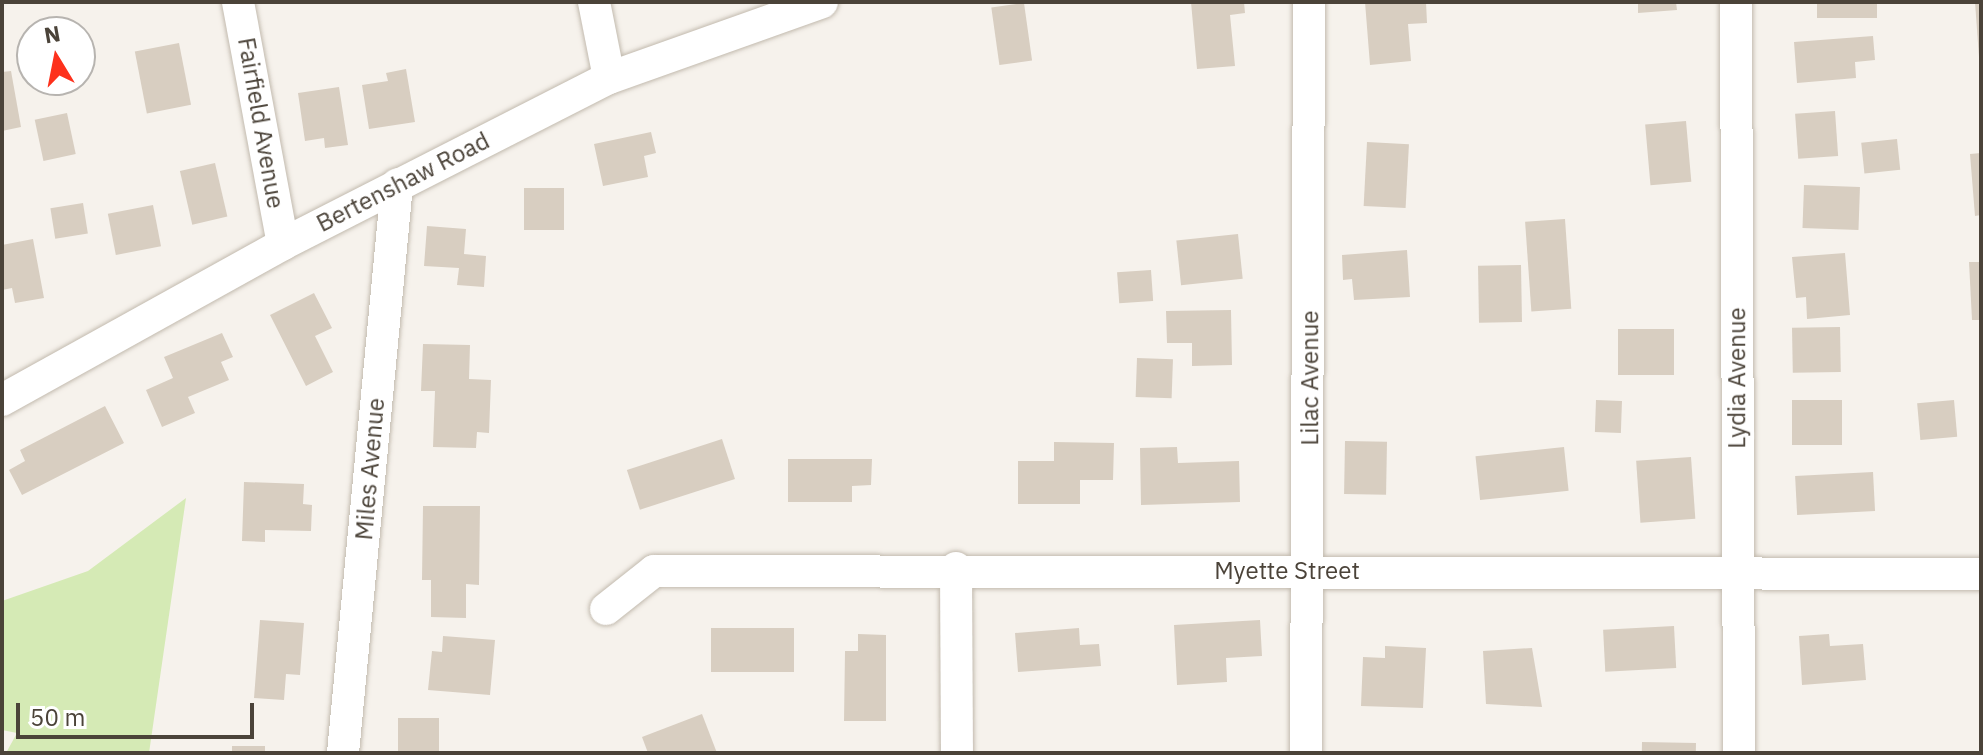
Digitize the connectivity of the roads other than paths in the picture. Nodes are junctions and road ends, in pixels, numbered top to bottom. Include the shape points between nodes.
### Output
1 (238, 2) edge
2 (594, 2) edge
3 (822, 2) edge
4 (1309, 2) edge
5 (1736, 2) edge
6 (609, 78) junction
7 (397, 185) junction
8 (283, 244) junction
9 (2, 400) edge
10 (956, 568) junction
11 (1310, 571) junction
12 (1738, 574) junction
13 (1981, 574) edge
14 (606, 609) dead end
15 (343, 753) edge
16 (957, 753) edge
17 (1306, 753) edge
18 (1739, 753) edge

1 - 8 street, Fairfield Avenue
2 - 6 street
3 - 6 street, Bertenshaw Road
4 - 11 street, Lilac Avenue
5 - 12 street, Lydia Avenue
6 - 7 street, Bertenshaw Road
7 - 8 street, Bertenshaw Road
7 - 15 street, Miles Avenue
8 - 9 street, Bertenshaw Road
10 - 11 street, Myette Street
10 - 14 street, Myette Street via 654,571
10 - 16 street
11 - 12 street, Myette Street
11 - 17 street, Lilac Avenue
12 - 13 street, Myette Street
12 - 18 street, Lydia Avenue

